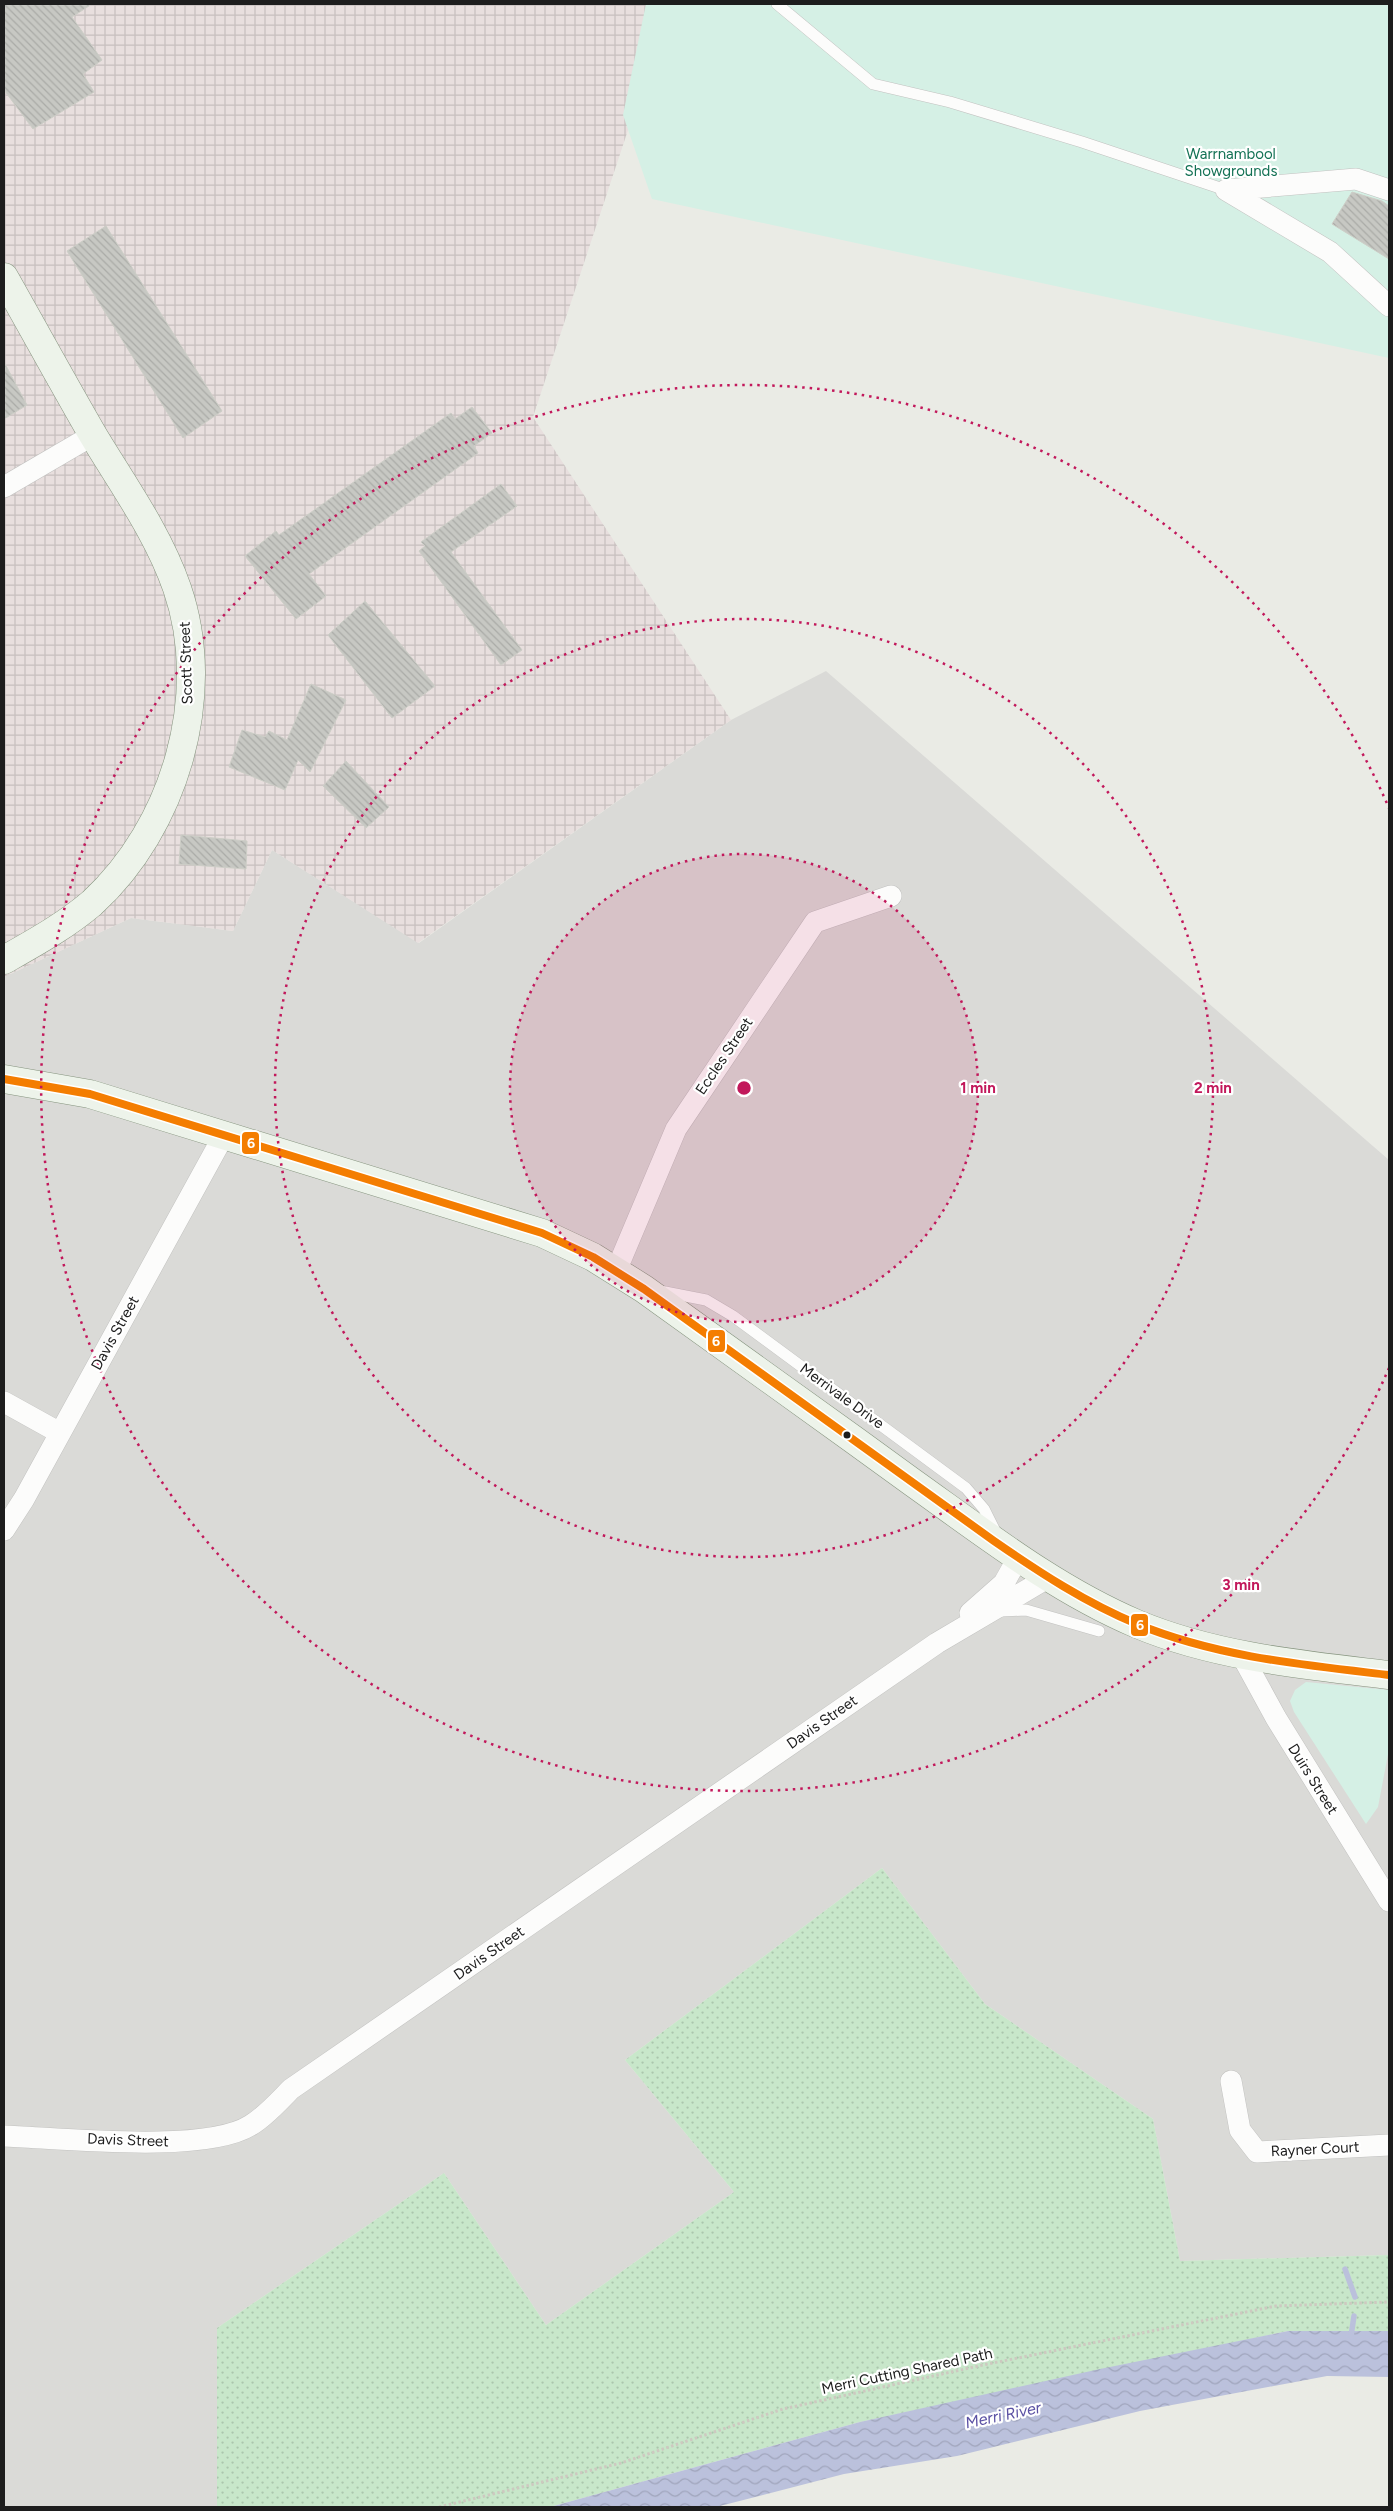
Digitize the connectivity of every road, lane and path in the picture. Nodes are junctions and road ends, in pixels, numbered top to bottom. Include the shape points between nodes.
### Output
1 (777, 4) edge
2 (1226, 190) junction
3 (1389, 190) edge
4 (4, 277) edge
5 (1389, 306) edge
6 (93, 435) junction
7 (4, 487) edge
8 (891, 896) dead end
9 (4, 960) edge
10 (4, 1079) edge
11 (224, 1135) junction
12 (616, 1272) junction
13 (4, 1402) edge
14 (60, 1433) junction
15 (4, 1530) edge
16 (1012, 1554) junction
17 (1048, 1577) junction
18 (983, 1616) junction
19 (1099, 1631) dead end
20 (937, 1643) junction
21 (1241, 1654) junction
22 (1389, 1675) edge
23 (1389, 1901) edge
24 (1231, 2081) dead end
25 (4, 2136) edge
26 (1389, 2145) edge
27 (1389, 2302) edge
28 (439, 2507) edge

1 - 2 lane via 873,84 950,102
2 - 3 street via 1356,180
2 - 5 street via 1330,252
4 - 6 street, Scott Street
6 - 7 street
6 - 9 street, Scott Street via 149,527 177,588 184,613 190,681 183,740 165,799 135,853 114,880 70,920
8 - 12 street, Eccles Street via 815,922 676,1129
10 - 11 street, Merrivale Drive via 90,1094
11 - 12 street, Merrivale Drive via 542,1233
11 - 14 street, Davis Street
12 - 16 street, Merrivale Drive
13 - 14 street
14 - 15 street, Davis Street
16 - 17 street, Merrivale Drive
16 - 20 street, Davis Street via 1004,1583
17 - 18 street, Davis Street
17 - 21 street, Merrivale Drive via 1138,1624 1182,1640
18 - 19 lane via 1014,1609 1026,1610
18 - 20 street, Davis Street
20 - 25 street, Davis Street via 291,2089 251,2126 220,2136 173,2142
21 - 22 street, Merrivale Drive
21 - 23 street, Duirs Street via 1276,1718
24 - 26 street, Rayner Court via 1240,2130 1258,2152
27 - 28 path, Merri Cutting Shared Path via 1276,2306 983,2365 783,2409 621,2463

